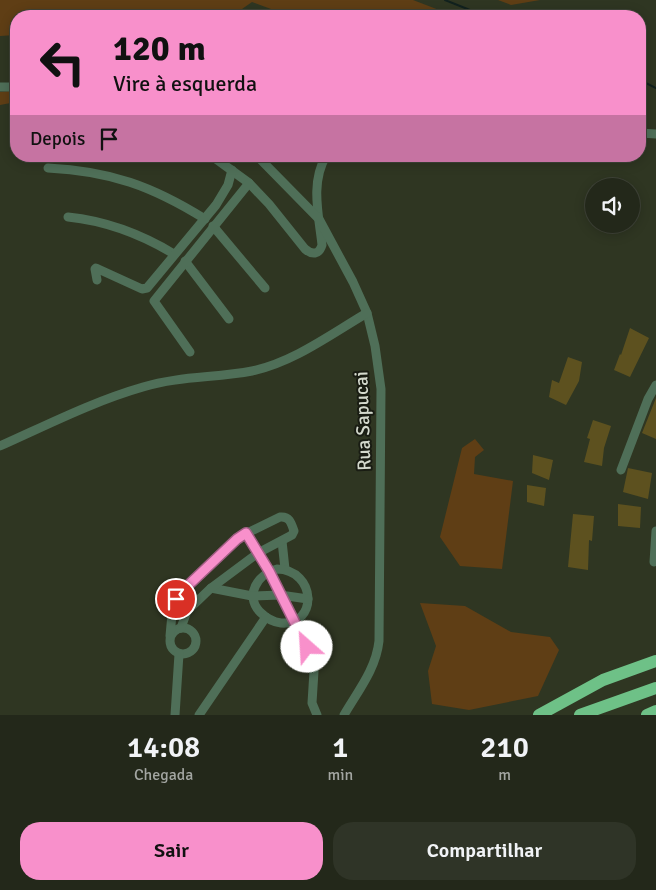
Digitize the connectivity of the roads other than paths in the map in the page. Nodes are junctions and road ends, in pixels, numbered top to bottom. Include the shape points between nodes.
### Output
1 (221, 162) edge
2 (263, 162) edge
3 (323, 162) edge
4 (48, 168) dead end
5 (232, 170) junction
6 (249, 183) junction
7 (68, 217) dead end
8 (204, 219) junction
9 (319, 219) junction
10 (214, 226) junction
11 (174, 254) junction
12 (185, 262) junction
13 (97, 280) dead end
14 (265, 288) dead end
15 (367, 313) junction
16 (228, 318) dead end
17 (190, 352) dead end
18 (656, 385) edge
19 (0, 446) edge
20 (621, 470) dead end
21 (656, 531) edge
22 (246, 533) junction
23 (282, 542) junction
24 (258, 553) junction
25 (654, 562) dead end
26 (286, 569) junction
27 (269, 571) junction
28 (211, 588) junction
29 (280, 595) junction
30 (252, 596) junction
31 (308, 599) junction
32 (266, 617) junction
33 (294, 622) junction
34 (181, 628) junction
35 (170, 636) junction
36 (656, 651) edge
37 (179, 654) junction
38 (656, 660) edge
39 (603, 680) junction
40 (656, 688) edge
41 (656, 711) edge
42 (175, 715) edge
43 (199, 715) edge
44 (318, 715) edge
45 (344, 715) edge
46 (539, 715) edge
47 (580, 715) edge
48 (647, 715) edge

1 - 5 street
2 - 9 street, Rua Sapucai
3 - 9 street via 316,193
4 - 8 street via 87,171 124,179 153,190
5 - 6 street
5 - 8 street via 226,189
6 - 9 street via 310,254 315,254 322,245
6 - 10 street
7 - 11 street via 117,226
8 - 11 street
9 - 15 street, Rua Sapucai
10 - 12 street
10 - 14 street
11 - 13 street via 145,289 96,268
12 - 16 street
12 - 17 street via 154,301
15 - 19 street via 301,352 271,365 252,371 144,386
15 - 45 street, Rua Sapucai via 381,389 379,641 374,666
18 - 20 street
21 - 25 street
22 - 23 street via 285,517 294,530
22 - 24 street
22 - 35 street via 179,594 173,603
23 - 24 street
23 - 26 street
24 - 27 street
24 - 28 street
26 - 27 street
26 - 31 street via 300,577 308,591
27 - 29 street
27 - 30 street via 259,579
28 - 30 street
28 - 34 street via 187,611
29 - 30 street
29 - 31 street
29 - 33 street
30 - 32 street
31 - 33 street via 304,612
32 - 33 street via 278,622
32 - 43 street
33 - 44 street via 311,659 314,671 312,703
34 - 35 street
34 - 37 street via 190,630 196,641 191,652
35 - 37 street via 170,645
36 - 39 highway
37 - 42 street
38 - 39 highway
39 - 46 highway
40 - 47 highway
41 - 48 highway

